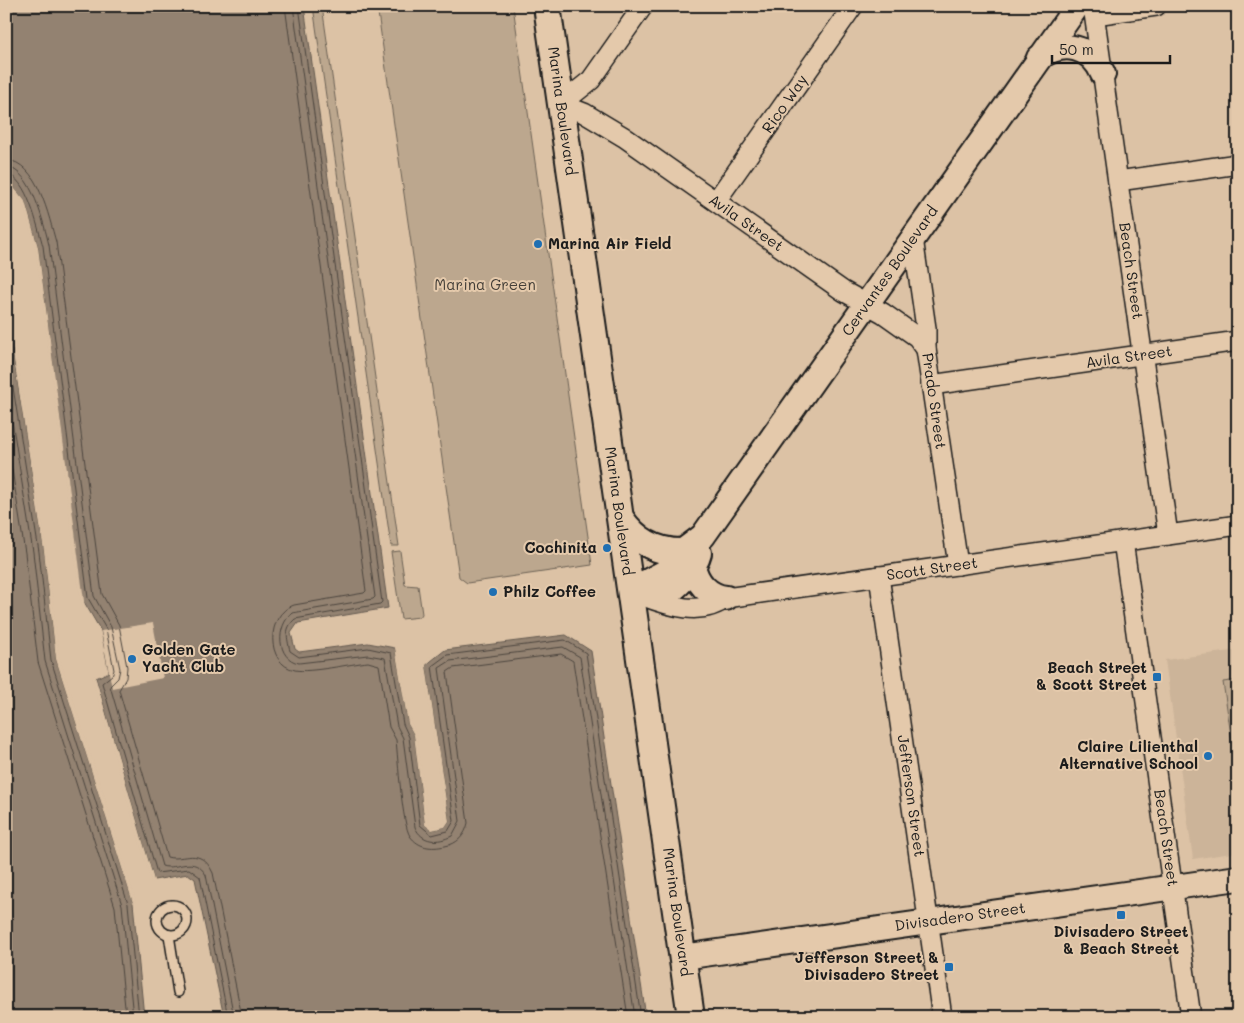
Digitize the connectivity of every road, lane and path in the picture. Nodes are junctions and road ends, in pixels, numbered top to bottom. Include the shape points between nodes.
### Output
1 (547, 6) edge
2 (643, 6) edge
3 (853, 6) edge
4 (1156, 6) edge
5 (1088, 9) edge
6 (1039, 58) junction
7 (1103, 74) junction
8 (561, 104) junction
9 (1238, 164) edge
10 (1118, 181) junction
11 (716, 201) junction
12 (913, 238) junction
13 (866, 304) junction
14 (1238, 341) edge
15 (926, 349) junction
16 (1142, 354) junction
17 (931, 385) junction
18 (621, 519) junction
19 (1238, 525) edge
20 (1168, 535) junction
21 (1123, 541) junction
22 (693, 551) junction
23 (958, 565) junction
24 (879, 576) junction
25 (630, 590) junction
26 (726, 598) junction
27 (1238, 878) edge
28 (1172, 887) junction
29 (929, 922) junction
30 (170, 936) dead end
31 (683, 957) junction
32 (178, 992) dead end
33 (692, 1017) edge
34 (942, 1017) edge
35 (1191, 1017) edge

1 - 8 main road, Marina Boulevard
2 - 8 street via 591,80
3 - 11 street, Rico Way
4 - 5 street
5 - 6 street, Cervantes Boulevard
5 - 7 street, Beach Street
6 - 7 street via 1056,48 1077,48 1092,56
6 - 12 street, Cervantes Boulevard
7 - 10 street, Beach Street
8 - 11 street, Avila Street via 610,128
8 - 18 main road, Marina Boulevard
9 - 10 street
10 - 16 street, Beach Street
11 - 13 street, Avila Street via 846,294
12 - 13 street, Cervantes Boulevard
12 - 15 street, Prado Street
13 - 15 street, Avila Street via 917,337
13 - 22 street, Cervantes Boulevard
14 - 16 street, Avila Street
15 - 17 street, Prado Street
16 - 17 street, Avila Street
16 - 20 street, Beach Street
17 - 23 street, Prado Street
18 - 22 main road via 635,536 651,547 667,552
18 - 25 main road, Marina Boulevard
19 - 20 street, Scott Street
20 - 21 street, Scott Street
21 - 23 street, Scott Street
21 - 28 street, Beach Street
22 - 25 street, Cervantes Boulevard via 670,591
22 - 26 street via 698,580 707,591
23 - 24 street, Scott Street
24 - 26 street, Scott Street
24 - 29 street, Jefferson Street
25 - 26 street, Scott Street via 680,607 712,606
25 - 31 main road, Marina Boulevard
27 - 28 street, Divisadero Street
28 - 29 street, Divisadero Street
28 - 35 street, Beach Street
29 - 31 street, Divisadero Street
29 - 34 street, Jefferson Street
30 - 32 lane
31 - 33 main road, Marina Boulevard

